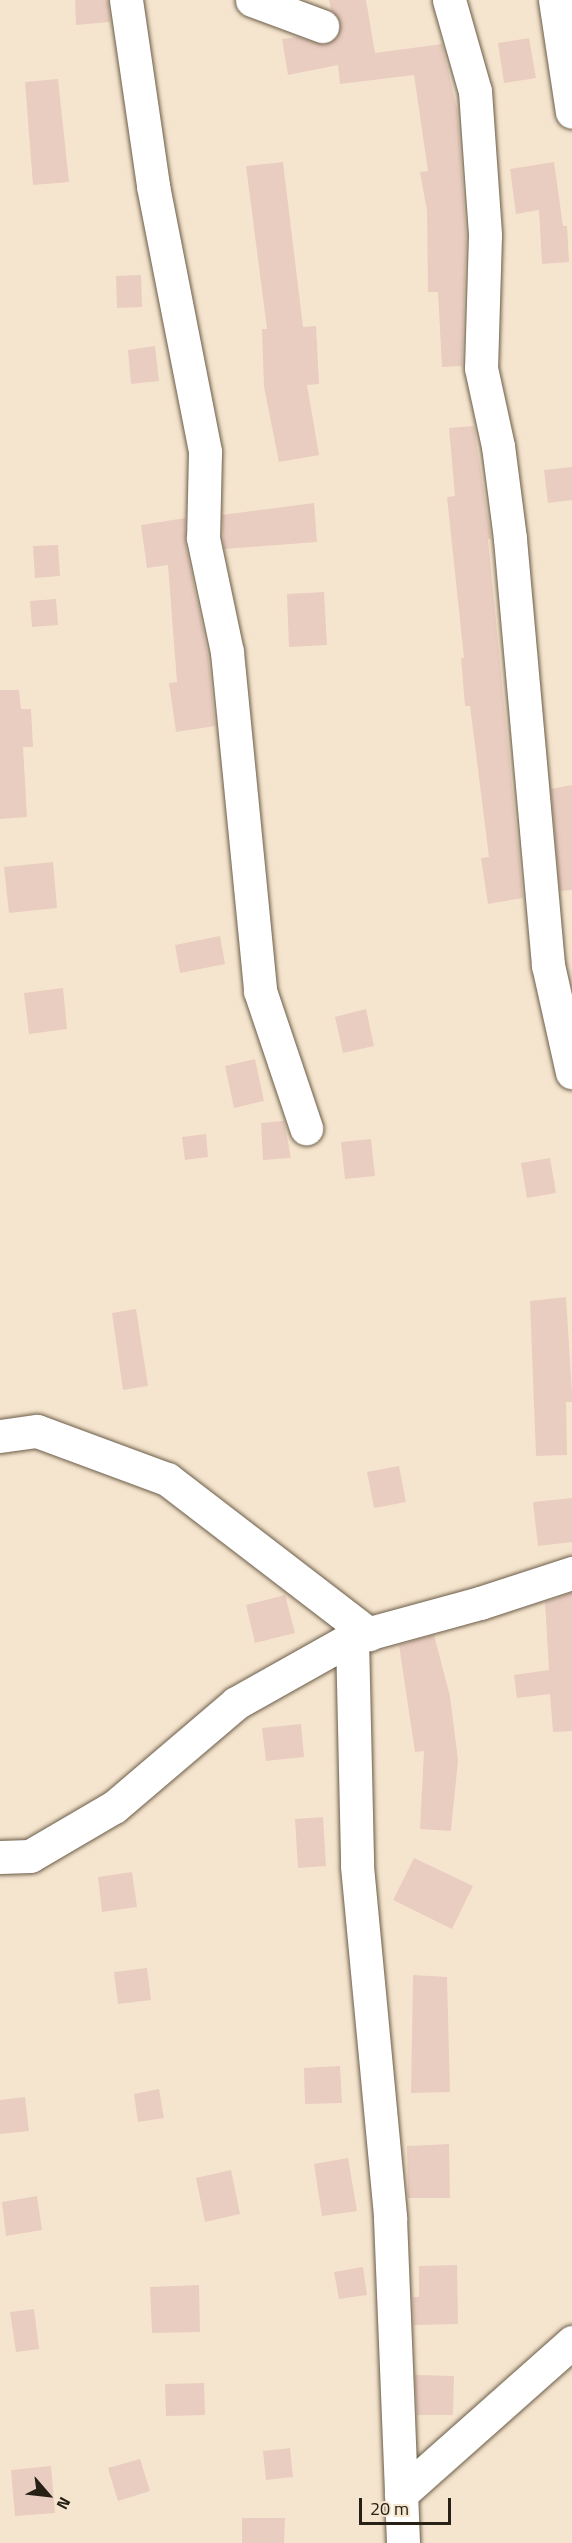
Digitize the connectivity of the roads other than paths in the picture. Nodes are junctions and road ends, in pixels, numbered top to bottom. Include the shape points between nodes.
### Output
1 (126, 0) edge
2 (252, 0) edge
3 (449, 0) edge
4 (555, 0) edge
5 (322, 26) dead end
6 (572, 112) edge
7 (572, 1072) edge
8 (306, 1128) dead end
9 (0, 1436) edge
10 (572, 1572) edge
11 (361, 1636) junction
12 (0, 1857) edge
13 (572, 2342) edge
14 (401, 2494) junction
15 (403, 2543) edge

1 - 8 street via 153,186 206,452 202,538 227,652 260,991
2 - 5 street
3 - 7 street via 475,91 485,235 481,368 498,446 510,539 549,965
4 - 6 street
9 - 11 street via 37,1431 167,1479
10 - 11 street via 480,1604
11 - 12 street via 236,1703 114,1807 30,1856
11 - 14 street via 357,1866 390,2218
13 - 14 street
14 - 15 street

